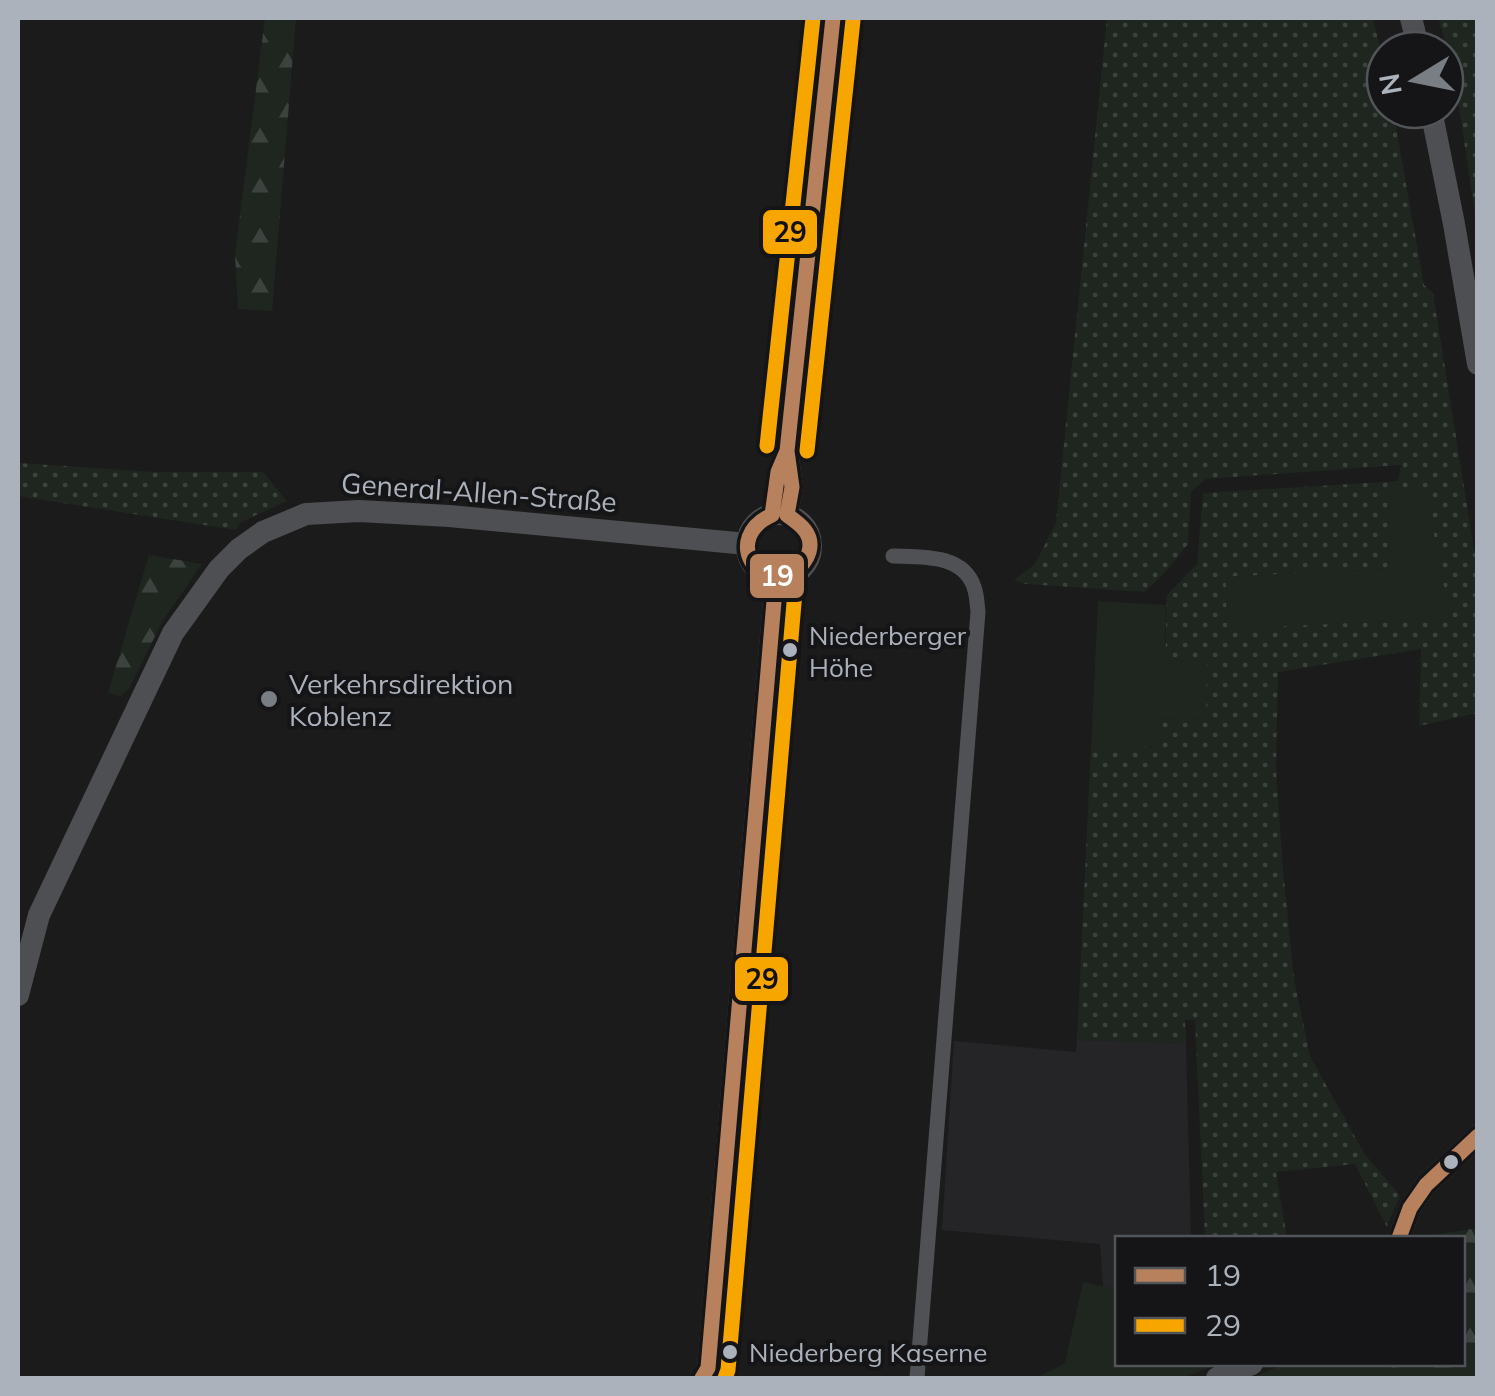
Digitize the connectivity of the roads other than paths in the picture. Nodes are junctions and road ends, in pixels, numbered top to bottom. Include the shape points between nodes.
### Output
1 (833, 18) edge
2 (1435, 130) edge
3 (1478, 364) edge
4 (779, 515) junction
5 (747, 544) junction
6 (894, 556) dead end
7 (776, 578) junction
8 (18, 995) edge
9 (1478, 1136) edge
10 (1468, 1152) edge
11 (1399, 1236) edge
12 (1247, 1366) edge
13 (707, 1375) edge
14 (917, 1378) edge
15 (1217, 1378) edge

1 - 4 street via 787,451 792,487
2 - 3 street
4 - 5 street via 754,525
4 - 7 street via 803,525 810,552 801,568
5 - 7 street via 757,569
5 - 8 street, General-Allen-Straße via 358,511 306,514 263,532 219,569 174,633 39,915
6 - 14 street via 943,558 966,573 978,612
7 - 13 street
9 - 10 street
10 - 11 street via 1426,1185
12 - 15 street

